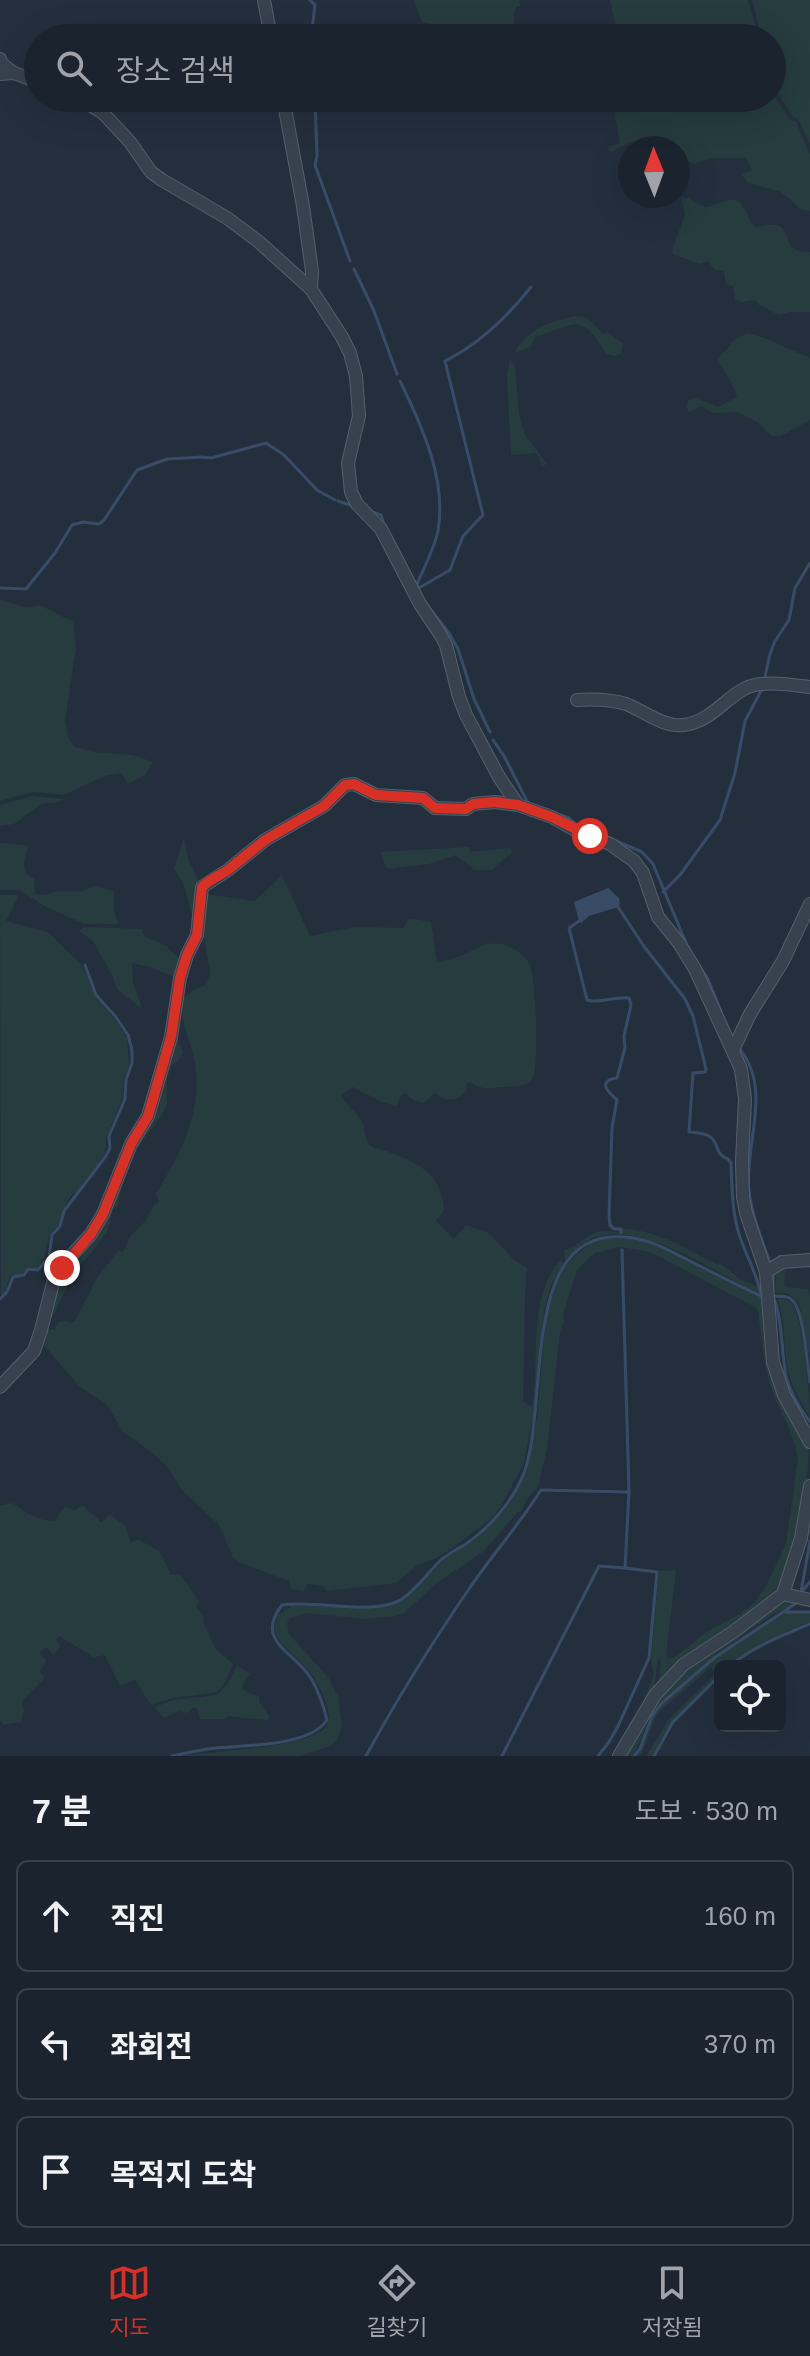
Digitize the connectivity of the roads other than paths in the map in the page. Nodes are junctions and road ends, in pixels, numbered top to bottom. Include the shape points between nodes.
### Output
1 (264, 0) edge
2 (268, 24) edge
3 (0, 59) edge
4 (14, 73) junction
5 (0, 74) edge
6 (24, 77) edge
7 (101, 112) edge
8 (286, 112) edge
9 (311, 289) junction
10 (810, 687) edge
11 (577, 700) dead end
12 (518, 805) junction
13 (810, 904) edge
14 (733, 1050) junction
15 (810, 1260) edge
16 (766, 1272) junction
17 (0, 1387) edge
18 (810, 1442) edge
19 (810, 1486) edge
20 (783, 1594) junction
21 (810, 1600) edge
22 (619, 1756) edge

1 - 2 street
3 - 4 street
4 - 5 street
4 - 6 street
7 - 9 street via 151,172 227,218
8 - 9 street
9 - 12 street via 342,337 356,376 359,416 348,463 351,492 381,529 446,645 466,715
10 - 11 street via 744,688 712,715 682,726 614,701
12 - 14 street via 610,844 634,861 658,917 695,969
12 - 17 street via 435,808 423,798 376,795 345,785 324,806 265,840 202,887 197,935 180,978 171,1037 148,1116 103,1214 54,1279 34,1351
13 - 14 street
14 - 16 street via 745,1099 743,1197
15 - 16 street via 782,1262
16 - 18 street via 773,1362
19 - 20 street
20 - 21 street
20 - 22 street via 683,1665 655,1695

